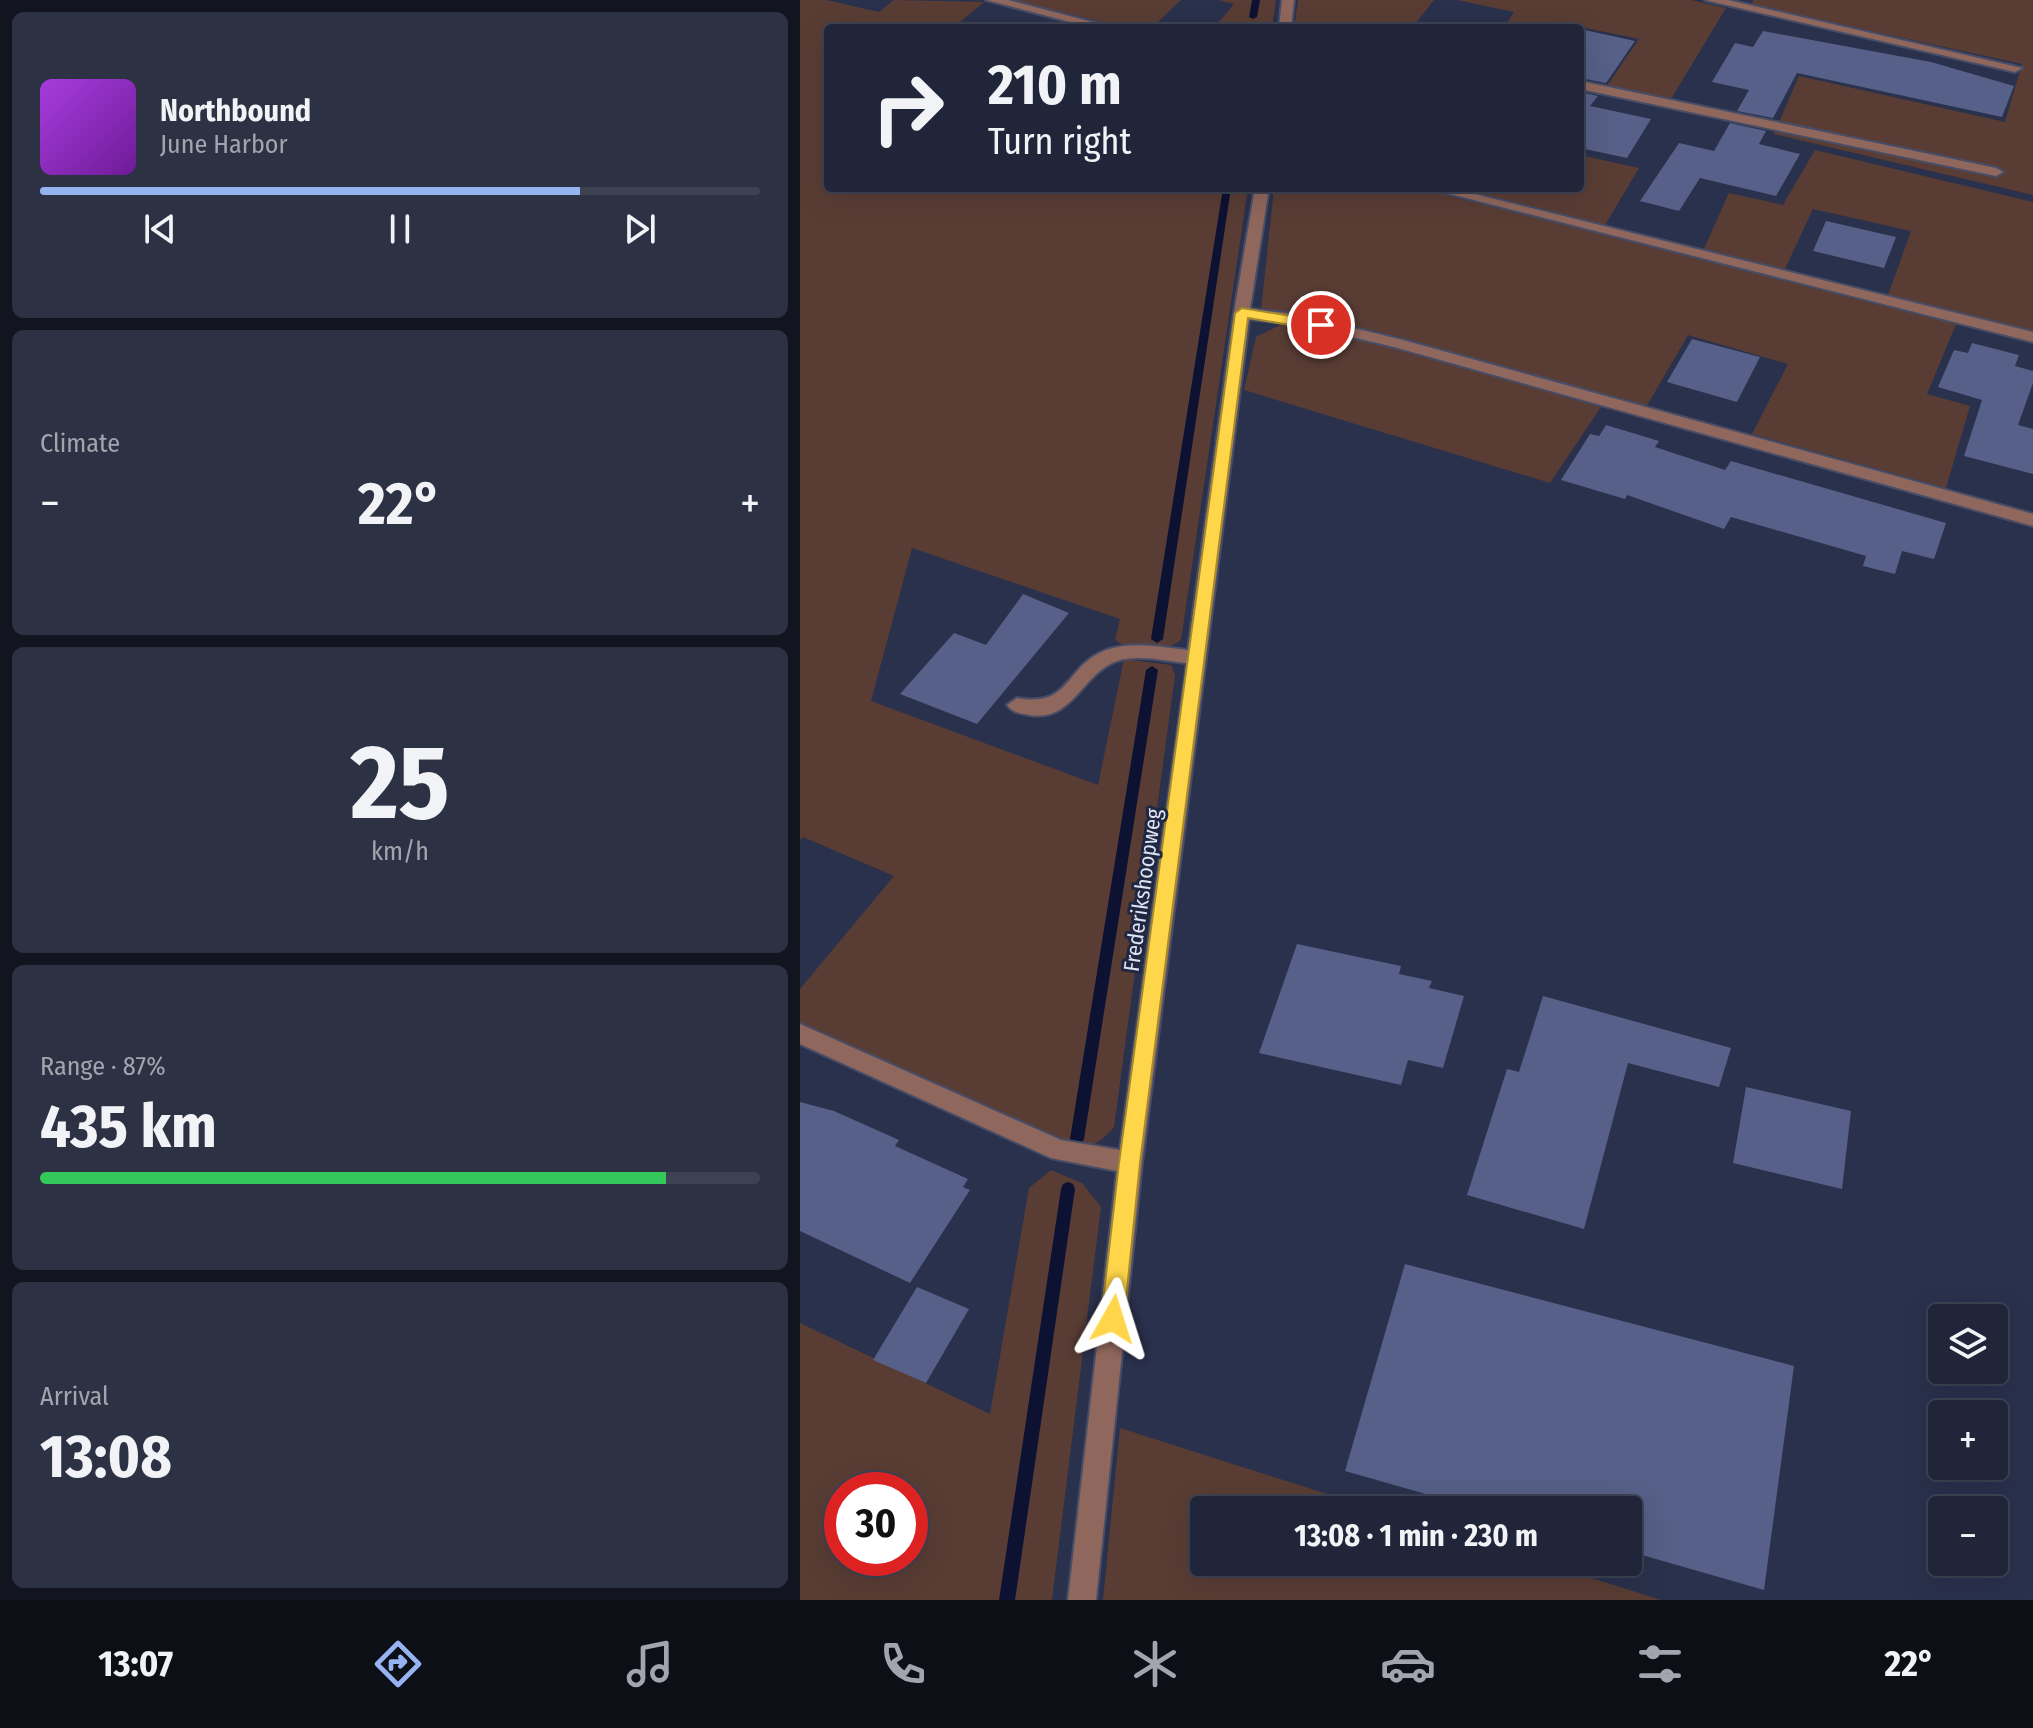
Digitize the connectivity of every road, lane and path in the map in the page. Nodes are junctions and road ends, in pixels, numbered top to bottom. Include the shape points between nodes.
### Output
1 (992, 0) edge
2 (1288, 0) edge
3 (1711, 0) edge
4 (1092, 24) edge
5 (1289, 24) edge
6 (2015, 68) dead end
7 (1584, 86) edge
8 (1996, 172) dead end
9 (1261, 192) edge
10 (1449, 192) edge
11 (1242, 313) junction
12 (2033, 337) edge
13 (2033, 520) edge
14 (1197, 657) junction
15 (1017, 705) dead end
16 (800, 1034) edge
17 (1130, 1163) junction
18 (1082, 1600) edge

1 - 4 street
2 - 5 street
3 - 6 street
7 - 8 street
9 - 11 street, Frederikshoopweg
10 - 12 street
11 - 13 street via 1296,319 1397,343
11 - 14 street, Frederikshoopweg
14 - 15 street via 1122,653 1107,657 1055,706 1035,710
14 - 17 street, Frederikshoopweg
16 - 17 street via 1059,1150
17 - 18 street, Frederikshoopweg

